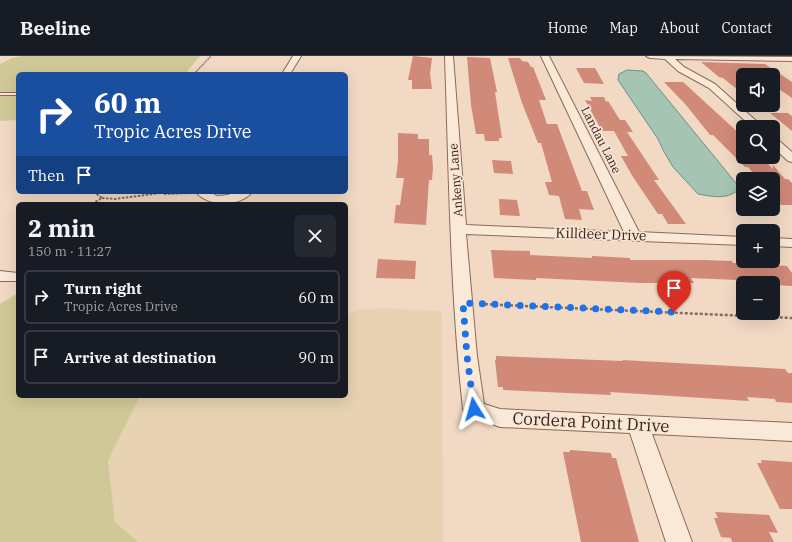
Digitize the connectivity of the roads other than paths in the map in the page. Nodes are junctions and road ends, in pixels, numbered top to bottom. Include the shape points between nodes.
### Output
1 (297, 56) edge
2 (449, 56) edge
3 (545, 56) edge
4 (650, 56) edge
5 (667, 56) edge
6 (779, 59) junction
7 (792, 59) edge
8 (792, 68) edge
9 (287, 72) edge
10 (0, 94) edge
11 (16, 94) edge
12 (750, 120) edge
13 (780, 147) edge
14 (792, 158) edge
15 (206, 194) edge
16 (242, 194) edge
17 (459, 229) junction
18 (633, 235) junction
19 (736, 241) edge
20 (780, 242) edge
21 (792, 243) edge
22 (463, 303) joint
23 (638, 425) junction
24 (792, 432) edge
25 (679, 542) edge

1 - 9 street
2 - 17 street, Ankeny Lane
3 - 18 street, Landau Lane
4 - 5 street
5 - 6 street
5 - 12 street via 681,69 712,86
6 - 7 street
6 - 8 street
10 - 11 lane
13 - 14 street
15 - 16 street via 212,198 222,199
17 - 18 street, Killdeer Drive
17 - 22 street, Ankeny Lane
18 - 19 street, Killdeer Drive
20 - 21 street
22 - 23 street, Cordera Point Drive via 474,409 500,418
23 - 24 street, Cordera Point Drive
23 - 25 street

